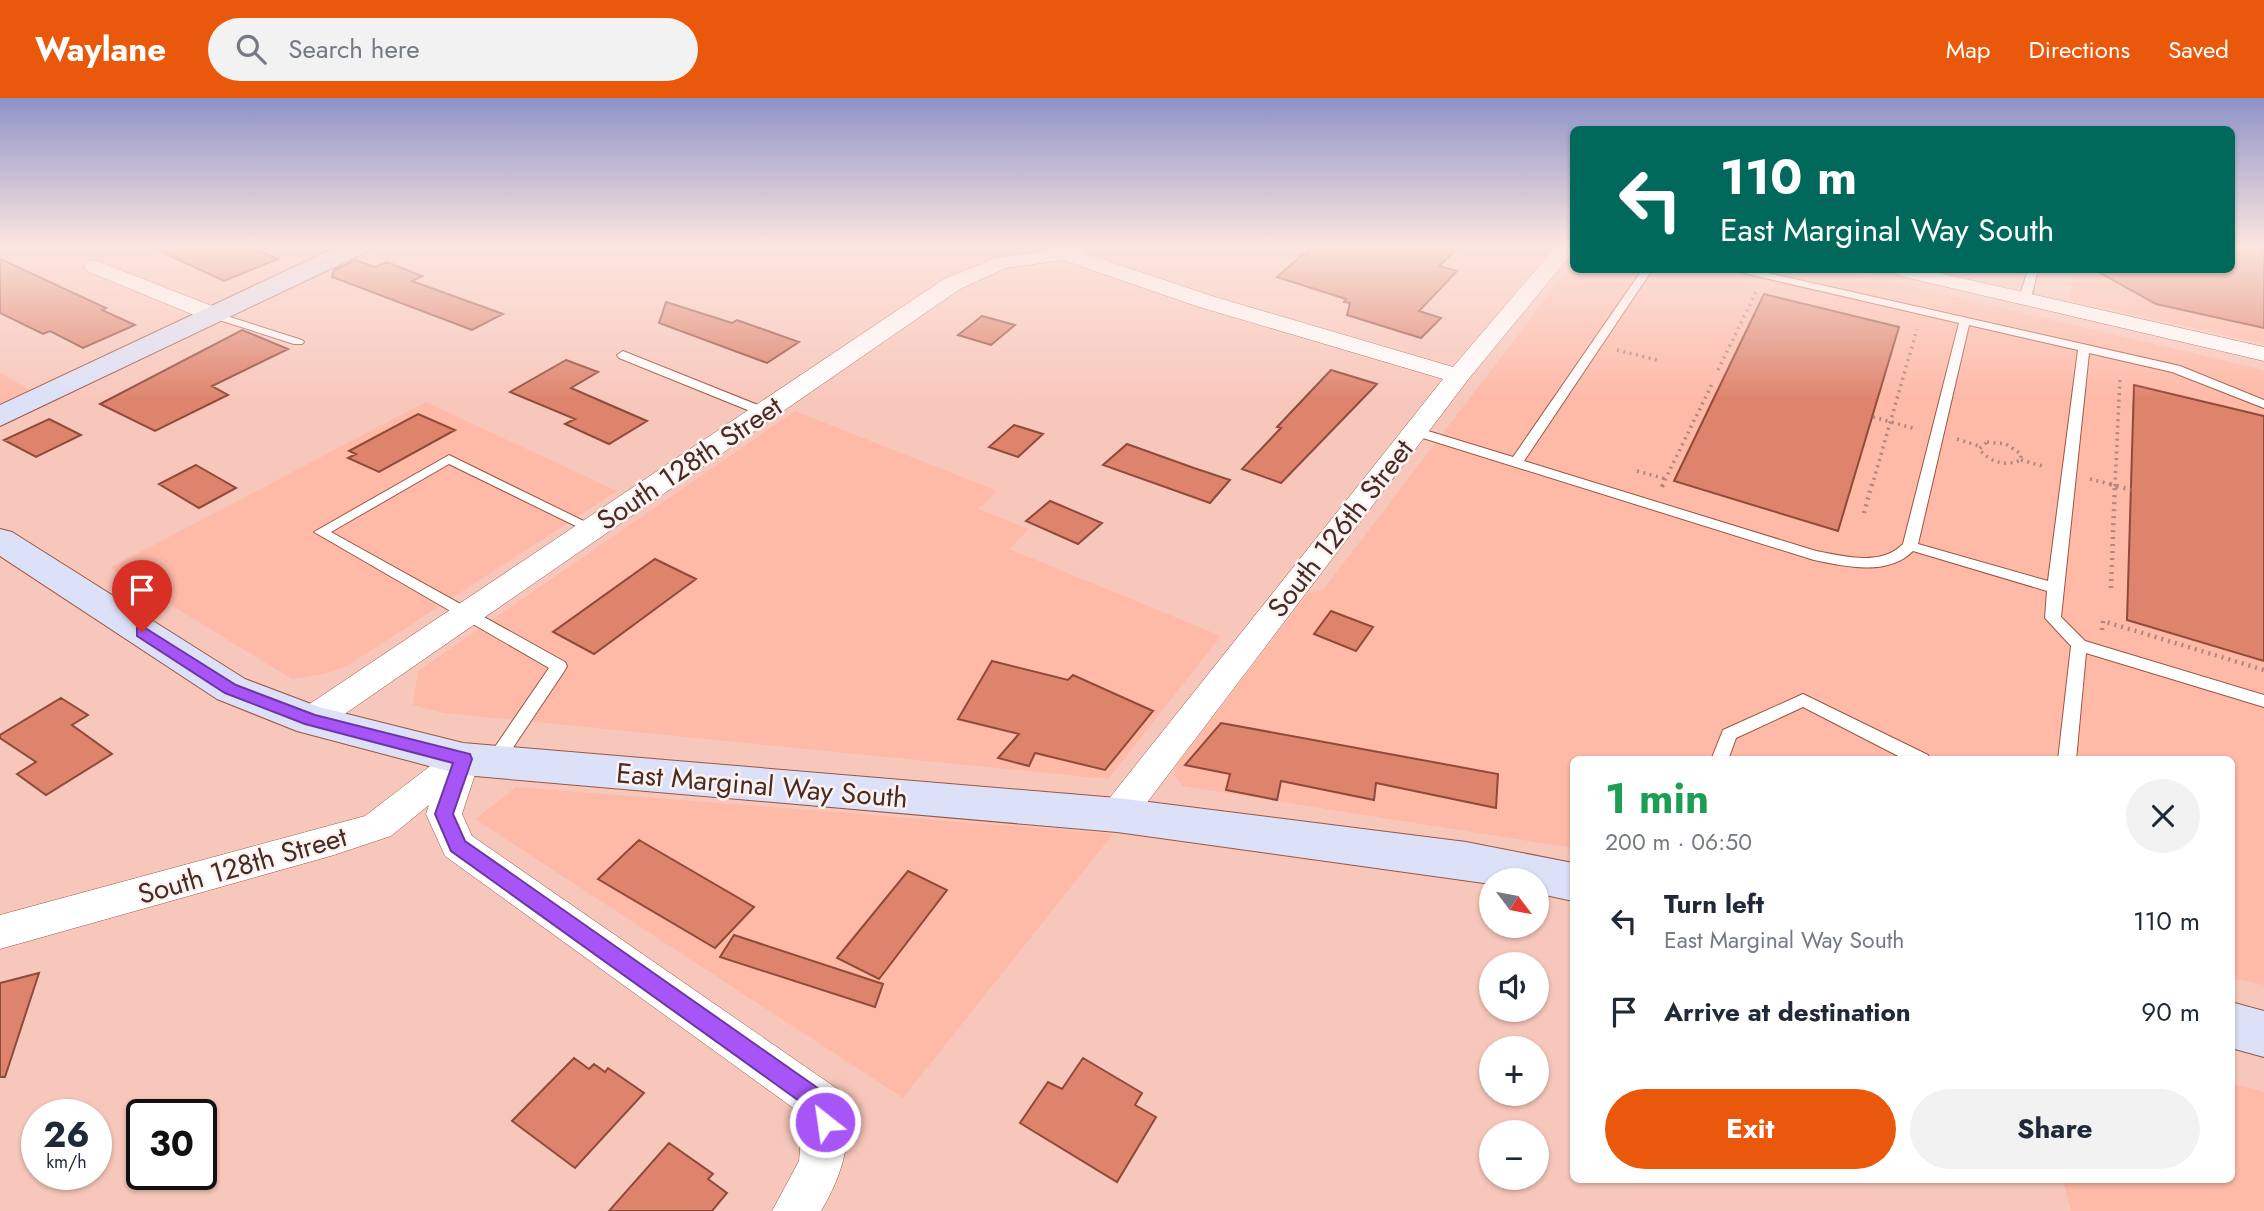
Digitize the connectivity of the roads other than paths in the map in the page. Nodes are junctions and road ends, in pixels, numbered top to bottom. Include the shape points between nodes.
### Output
1 (171, 297) edge
2 (252, 297) edge
3 (937, 297) edge
4 (1195, 297) edge
5 (1524, 297) edge
6 (1629, 297) edge
7 (1863, 297) edge
8 (2020, 297) edge
9 (2025, 298) joint
10 (214, 315) junction
11 (1965, 320) junction
12 (298, 342) dead end
13 (2084, 348) junction
14 (2264, 354) edge
15 (622, 355) dead end
16 (1458, 376) junction
17 (2264, 404) edge
18 (764, 412) junction
19 (0, 417) edge
20 (1415, 431) junction
21 (1516, 463) junction
22 (593, 528) junction
23 (3, 546) edge
24 (1910, 546) junction
25 (2055, 588) junction
26 (469, 613) junction
27 (2079, 645) junction
28 (2264, 701) edge
29 (311, 720) junction
30 (1721, 756) edge
31 (1914, 756) edge
32 (2067, 756) edge
33 (479, 760) junction
34 (1117, 815) junction
35 (1570, 881) edge
36 (0, 932) edge
37 (2235, 1026) edge
38 (2264, 1034) edge
39 (795, 1211) edge

1 - 10 street
2 - 10 street
3 - 18 street, South 128th Street
4 - 16 street
5 - 16 street, South 126th Street
6 - 21 lane
7 - 11 lane
8 - 9 street
9 - 14 street
10 - 12 lane
10 - 19 street
11 - 13 lane
11 - 24 lane
13 - 17 lane via 2194,374 2231,394
13 - 25 lane
15 - 18 lane
16 - 20 street, South 126th Street
18 - 22 street, South 128th Street
20 - 21 lane
20 - 34 street, South 126th Street
21 - 24 lane via 1814,555 1871,562 1893,559
22 - 26 street, South 128th Street
22 - 26 lane via 449,459 321,532
23 - 29 street, East Marginal Way South via 231,689
24 - 25 lane
25 - 27 lane via 2053,618
26 - 29 street, South 128th Street
26 - 33 lane via 559,666
27 - 28 lane
27 - 32 lane
29 - 33 street, East Marginal Way South
30 - 31 lane via 1729,734 1803,700
33 - 34 street, East Marginal Way South
33 - 36 street, South 128th Street via 378,826
33 - 39 street via 444,814 458,846 824,1105 826,1139 821,1169
34 - 35 street, East Marginal Way South via 1466,860
37 - 38 street

